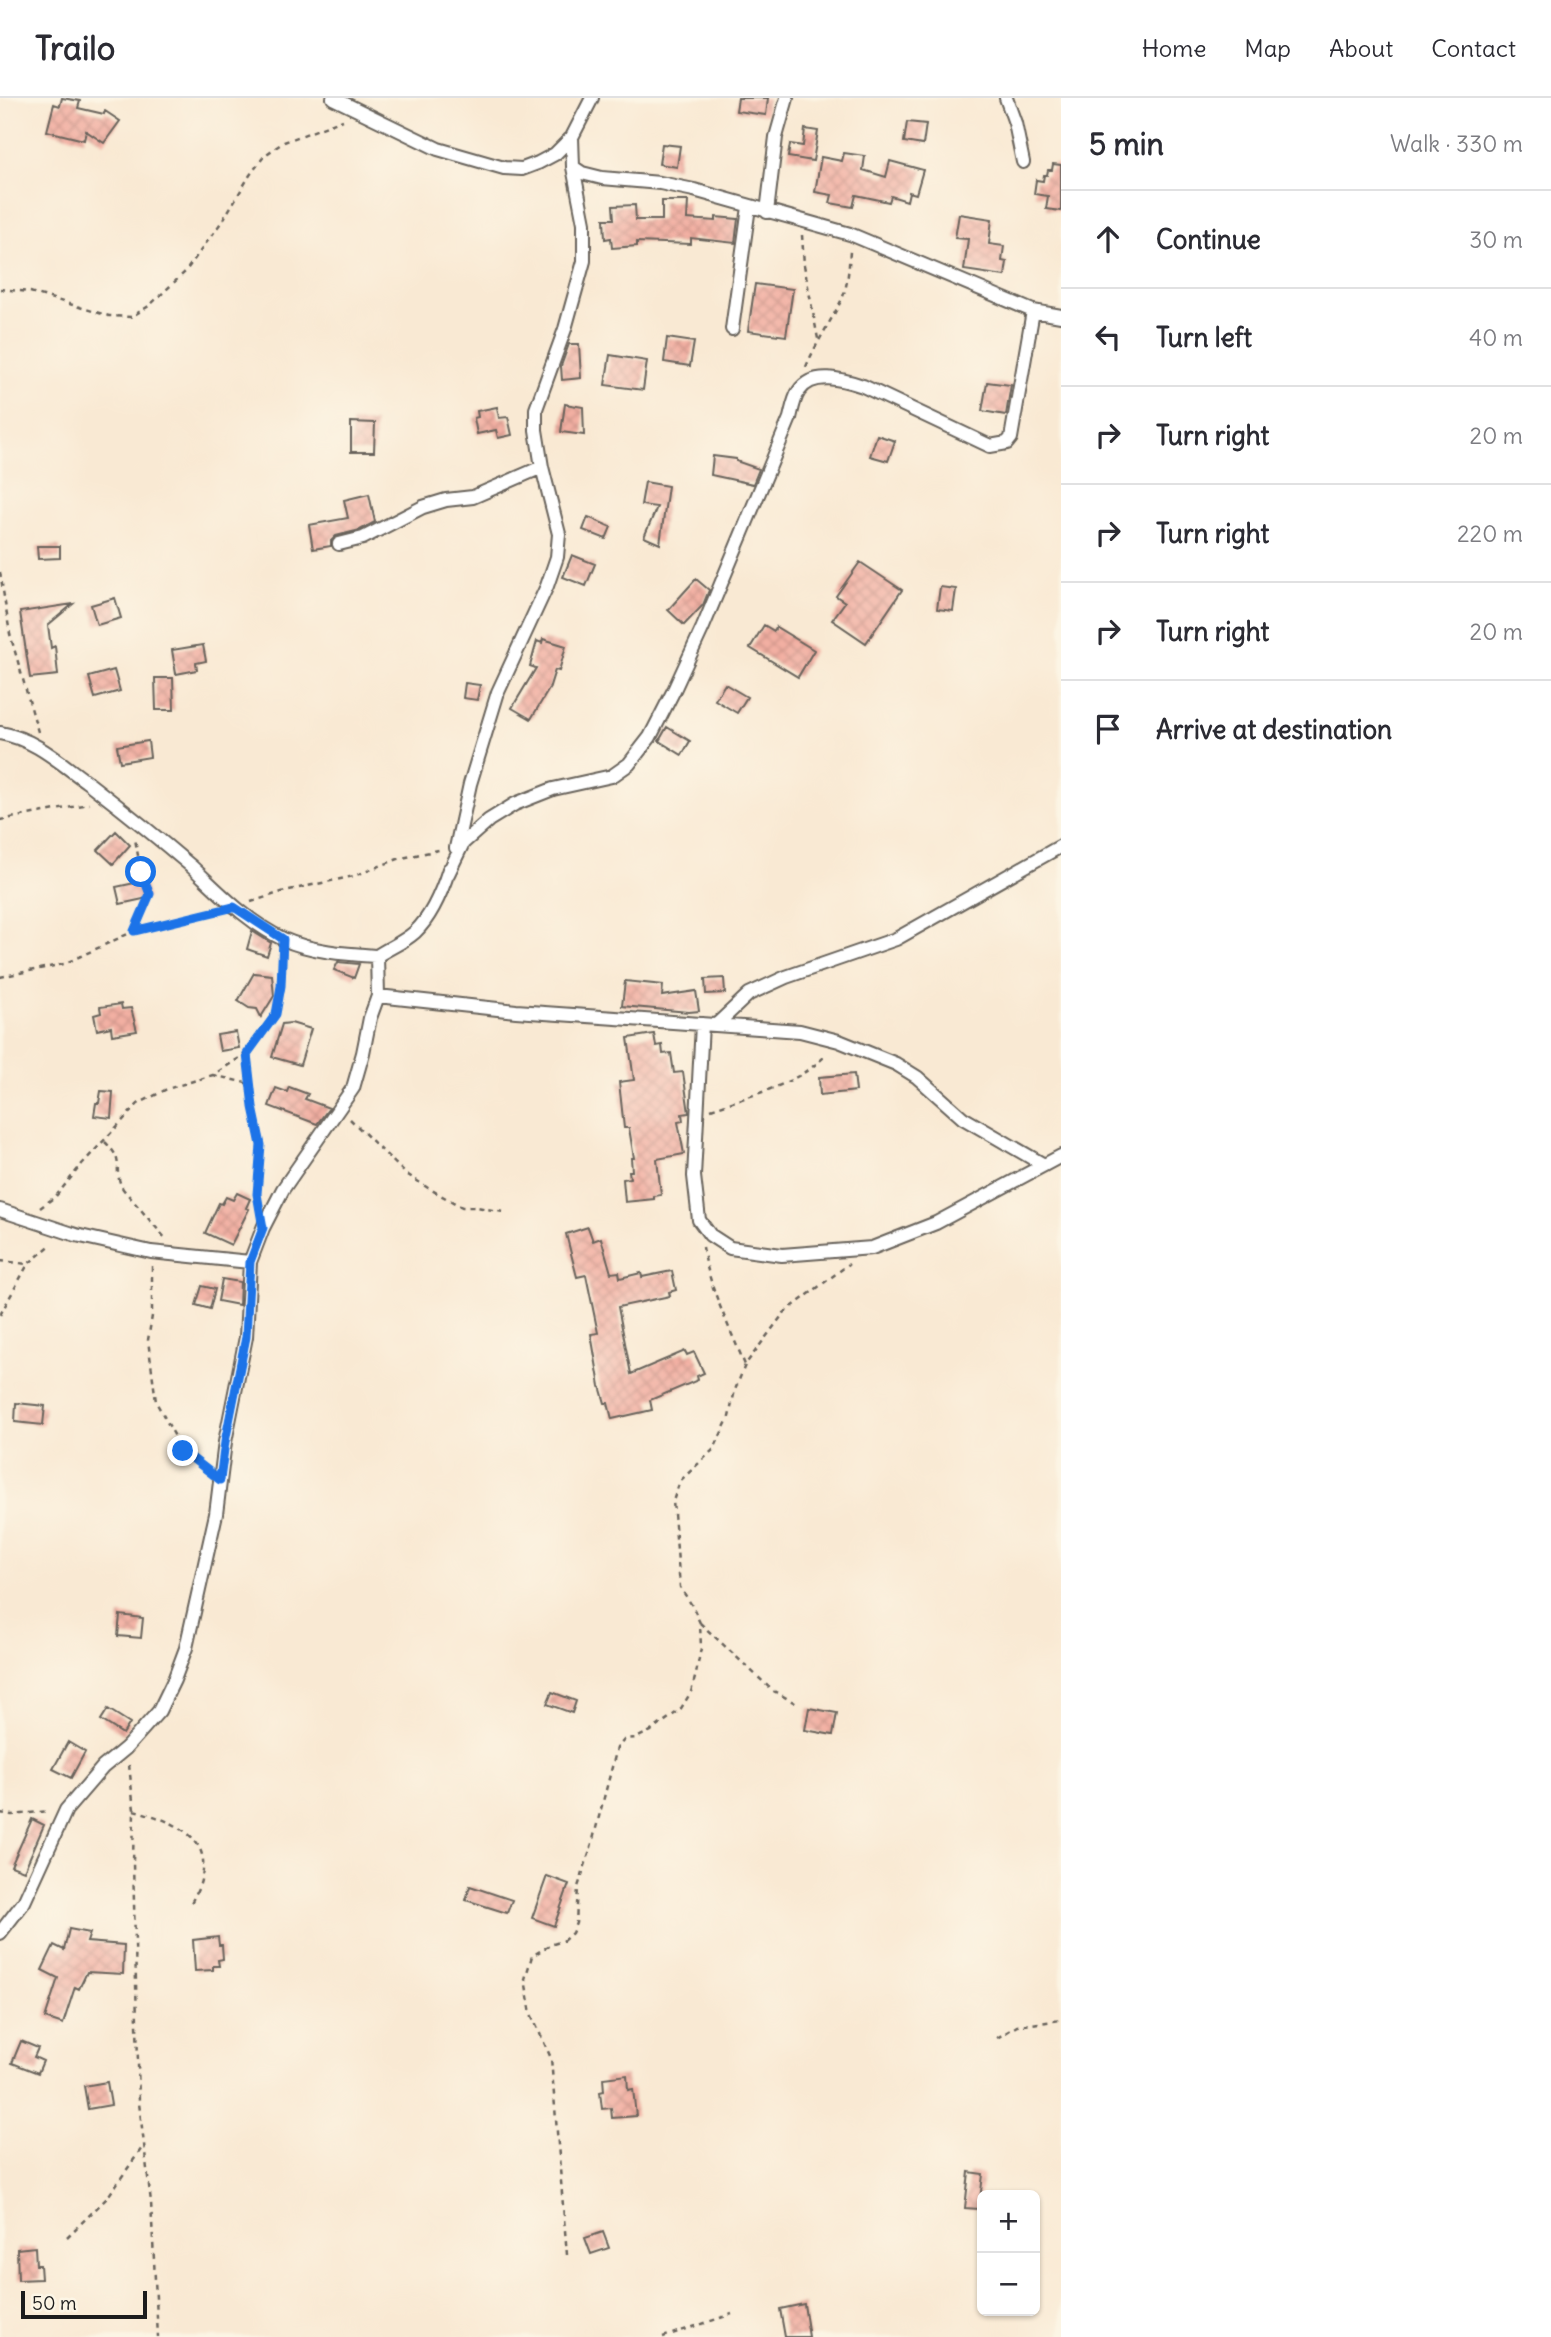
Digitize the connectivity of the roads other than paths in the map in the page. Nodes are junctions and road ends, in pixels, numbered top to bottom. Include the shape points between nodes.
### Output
1 (333, 98) edge
2 (593, 98) edge
3 (788, 98) edge
4 (1006, 98) edge
5 (572, 137) junction
6 (1023, 162) dead end
7 (573, 167) junction
8 (749, 207) junction
9 (767, 212) junction
10 (1033, 311) junction
11 (1061, 316) edge
12 (732, 329) dead end
13 (542, 467) junction
14 (340, 544) dead end
15 (0, 733) edge
16 (1061, 846) edge
17 (448, 874) junction
18 (377, 957) junction
19 (378, 996) junction
20 (702, 1024) junction
21 (716, 1025) junction
22 (1061, 1156) edge
23 (1044, 1165) junction
24 (0, 1210) edge
25 (250, 1262) junction
26 (0, 1933) edge

1 - 5 street via 438,149 503,168 522,169 538,163
2 - 5 street
3 - 9 street via 776,137
4 - 6 street
5 - 7 street
7 - 8 street via 602,178 660,183
7 - 13 street via 584,223 584,261 536,409
8 - 9 street
8 - 12 street
9 - 10 street via 850,234
10 - 11 street
10 - 17 street via 1007,443 990,446 977,441 841,379 819,379 799,390 703,627 650,737 629,764 612,776 553,789 489,820 463,843
13 - 14 street via 473,497 423,507 363,538
13 - 17 street via 559,534 557,557 498,692
15 - 18 street via 42,748 131,816 234,907 283,939
16 - 21 street via 895,939 748,994
17 - 18 street via 434,908 419,928
18 - 19 street
19 - 20 street
19 - 25 street via 353,1088 283,1189
20 - 21 street
20 - 23 street via 694,1176 699,1220 710,1235 730,1248 782,1255 872,1248 936,1223
21 - 23 street via 800,1031 896,1064 962,1118
22 - 23 street
24 - 25 street via 68,1233 151,1252
25 - 26 street via 246,1337 207,1561 174,1681 159,1711 66,1810 24,1902

